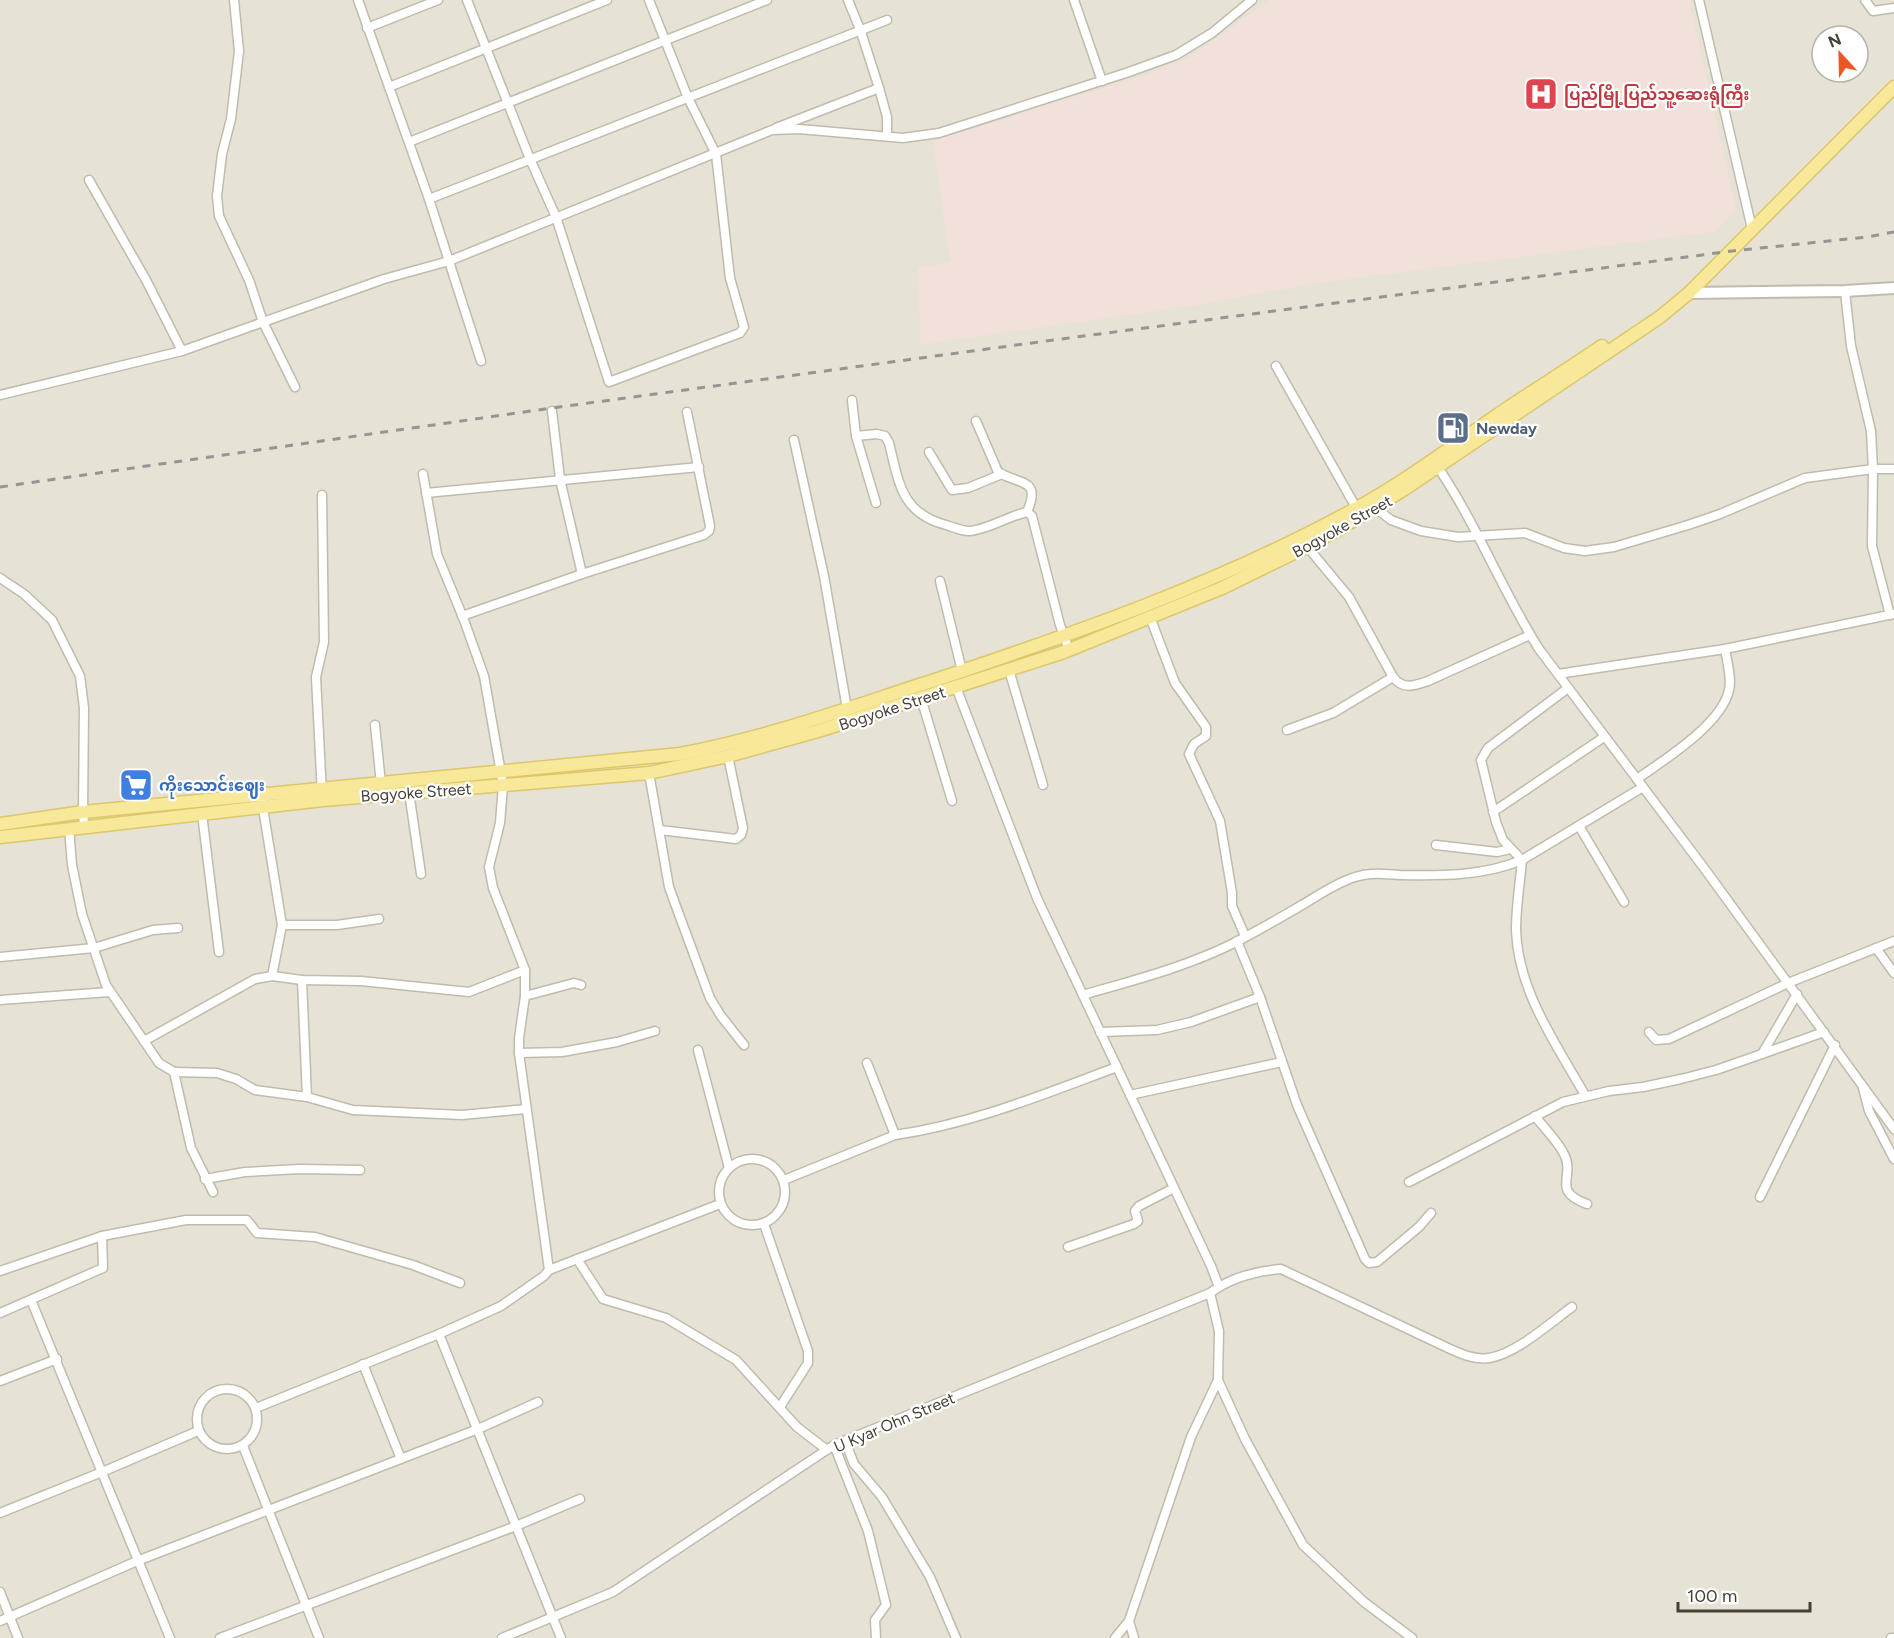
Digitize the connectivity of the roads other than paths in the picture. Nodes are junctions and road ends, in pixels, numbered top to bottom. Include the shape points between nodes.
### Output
1 (234, 0) edge
2 (358, 0) edge
3 (438, 0) edge
4 (467, 0) edge
5 (607, 0) edge
6 (649, 0) edge
7 (767, 0) edge
8 (848, 0) edge
9 (1074, 0) edge
10 (1252, 0) edge
11 (1699, 0) edge
12 (1865, 0) edge
13 (1894, 9) edge
14 (887, 20) dead end
15 (367, 28) junction
16 (861, 32) junction
17 (665, 40) junction
18 (486, 48) junction
19 (1102, 81) junction
20 (389, 87) junction
21 (1894, 87) edge
22 (879, 88) junction
23 (688, 98) junction
24 (508, 103) junction
25 (772, 130) junction
26 (887, 136) junction
27 (409, 142) junction
28 (716, 154) junction
29 (530, 159) junction
30 (89, 180) dead end
31 (429, 198) junction
32 (556, 217) junction
33 (1752, 229) junction
34 (449, 261) junction
35 (1894, 288) edge
36 (1690, 290) junction
37 (1845, 291) junction
38 (263, 322) junction
39 (182, 351) junction
40 (481, 361) dead end
41 (1276, 366) dead end
42 (295, 387) dead end
43 (0, 395) edge
44 (852, 400) dead end
45 (552, 411) dead end
46 (687, 412) dead end
47 (976, 421) dead end
48 (856, 436) junction
49 (794, 440) dead end
50 (929, 452) dead end
51 (1436, 464) junction
52 (699, 467) junction
53 (1873, 469) junction
54 (1894, 469) edge
55 (423, 474) dead end
56 (1002, 474) junction
57 (560, 479) junction
58 (426, 493) junction
59 (322, 495) dead end
60 (876, 503) dead end
61 (1372, 505) junction
62 (1027, 512) junction
63 (1359, 512) junction
64 (1478, 537) junction
65 (1304, 542) junction
66 (582, 574) junction
67 (0, 578) edge
68 (940, 581) dead end
69 (1892, 614) edge
70 (462, 616) junction
71 (1150, 617) junction
72 (1530, 634) junction
73 (1064, 636) junction
74 (1725, 649) junction
75 (1069, 650) junction
76 (962, 670) junction
77 (1009, 670) junction
78 (1558, 674) junction
79 (1393, 677) junction
80 (956, 687) junction
81 (1568, 687) junction
82 (921, 699) junction
83 (847, 709) junction
84 (375, 724) dead end
85 (1287, 730) dead end
86 (1604, 737) junction
87 (728, 756) junction
88 (501, 773) junction
89 (649, 773) junction
90 (1637, 779) junction
91 (381, 784) junction
92 (1043, 785) dead end
93 (503, 786) junction
94 (1643, 788) junction
95 (410, 792) junction
96 (323, 795) junction
97 (262, 801) junction
98 (952, 801) dead end
99 (82, 812) junction
100 (1493, 812) junction
101 (201, 813) junction
102 (0, 824) edge
103 (84, 826) junction
104 (1579, 826) junction
105 (69, 828) junction
106 (660, 830) junction
107 (0, 837) edge
108 (1436, 845) dead end
109 (1510, 849) junction
110 (1522, 860) junction
111 (421, 874) dead end
112 (1624, 902) dead end
113 (379, 919) dead end
114 (282, 925) junction
115 (178, 928) dead end
116 (1241, 938) junction
117 (1894, 941) edge
118 (94, 948) junction
119 (1876, 948) junction
120 (219, 952) dead end
121 (0, 957) edge
122 (525, 970) junction
123 (1894, 973) edge
124 (272, 976) junction
125 (302, 980) junction
126 (1788, 983) junction
127 (581, 985) dead end
128 (109, 992) junction
129 (1797, 994) junction
130 (1083, 995) junction
131 (525, 996) junction
132 (1260, 997) junction
133 (0, 1000) edge
134 (655, 1031) dead end
135 (1100, 1032) junction
136 (1649, 1032) dead end
137 (1824, 1032) junction
138 (144, 1041) junction
139 (744, 1045) dead end
140 (1835, 1045) junction
141 (698, 1050) dead end
142 (519, 1053) junction
143 (1762, 1054) junction
144 (1282, 1062) junction
145 (867, 1063) dead end
146 (1117, 1067) junction
147 (174, 1072) junction
148 (1862, 1084) junction
149 (1130, 1095) junction
150 (1585, 1095) junction
151 (307, 1097) junction
152 (525, 1109) junction
153 (1535, 1116) junction
154 (1894, 1129) edge
155 (895, 1135) junction
156 (1894, 1159) edge
157 (729, 1168) junction
158 (360, 1170) dead end
159 (205, 1179) junction
160 (784, 1180) junction
161 (1409, 1182) dead end
162 (1174, 1188) junction
163 (213, 1192) dead end
164 (1760, 1197) dead end
165 (720, 1204) junction
166 (1587, 1204) dead end
167 (1431, 1213) dead end
168 (764, 1224) junction
169 (102, 1236) junction
170 (1068, 1247) dead end
171 (577, 1260) junction
172 (549, 1270) junction
173 (0, 1271) edge
174 (460, 1283) dead end
175 (1219, 1287) junction
176 (1210, 1293) junction
177 (31, 1300) junction
178 (1572, 1307) dead end
179 (0, 1312) edge
180 (439, 1334) junction
181 (57, 1359) junction
182 (363, 1364) junction
183 (1218, 1380) junction
184 (0, 1381) edge
185 (538, 1402) dead end
186 (780, 1407) junction
187 (256, 1408) junction
188 (477, 1429) junction
189 (198, 1431) junction
190 (845, 1441) junction
191 (243, 1446) junction
192 (830, 1448) junction
193 (401, 1459) junction
194 (102, 1472) junction
195 (580, 1500) dead end
196 (268, 1510) junction
197 (0, 1513) edge
198 (516, 1526) junction
199 (137, 1561) junction
200 (0, 1592) edge
201 (306, 1605) junction
202 (10, 1615) junction
203 (553, 1618) junction
204 (0, 1621) edge
205 (1129, 1621) junction
206 (18, 1638) edge
207 (170, 1638) edge
208 (220, 1638) edge
209 (319, 1638) edge
210 (502, 1638) edge
211 (561, 1638) edge
212 (876, 1638) edge
213 (956, 1638) edge
214 (1115, 1638) edge
215 (1134, 1638) edge
216 (1412, 1638) edge

1 - 38 street via 239,51 217,196 219,216 249,280
2 - 15 street
3 - 15 street
4 - 18 street
5 - 18 street
6 - 17 street
7 - 17 street
8 - 16 street
9 - 19 street
10 - 19 street via 1195,45
11 - 33 street
12 - 13 street via 1874,11
14 - 16 street
15 - 20 street
16 - 22 street
16 - 23 street
17 - 23 street
17 - 24 street
18 - 20 street
18 - 24 street
19 - 26 street via 939,133
20 - 27 street
21 - 33 main road, Bogyoke Street
22 - 25 street
22 - 26 street via 887,117
23 - 28 street
23 - 29 street
24 - 27 street
24 - 29 street
25 - 26 street
25 - 28 street
27 - 31 street
28 - 32 street
28 - 32 street via 730,278 744,327 740,333 609,382
29 - 31 street
29 - 32 street
30 - 39 street
31 - 34 street
32 - 34 street
33 - 36 main road, Bogyoke Street
34 - 38 street via 384,279
34 - 40 street
35 - 37 street
36 - 37 street
36 - 51 main road, Bogyoke Street via 1660,317 1546,388
37 - 53 street via 1851,346 1871,430
38 - 39 street
38 - 42 street
39 - 43 street
41 - 63 street
44 - 48 street
45 - 57 street
46 - 52 street
47 - 56 street
48 - 60 street
48 - 62 street via 885,436 900,489 912,508 929,521 971,531
49 - 83 street via 824,576
50 - 56 street via 952,490
51 - 61 main road, Bogyoke Street
51 - 64 street
52 - 57 street
52 - 66 street via 709,531
53 - 54 street
53 - 64 street via 1804,478 1720,514 1614,547 1575,550 1517,532
53 - 69 street via 1872,546
55 - 58 street
56 - 62 street via 1031,487 1032,501
57 - 58 street
57 - 66 street
58 - 70 street via 437,555
59 - 96 street via 324,642 316,677
61 - 63 main road, Bogyoke Street
61 - 64 street via 1391,520 1421,531
62 - 73 street via 1032,516
63 - 65 main road, Bogyoke Street
64 - 72 street
65 - 71 main road, Bogyoke Street via 1222,588
65 - 73 main road, Bogyoke Street
65 - 79 street via 1349,597
66 - 70 street
67 - 99 street via 52,620 80,676 84,708
68 - 76 street
69 - 74 street
70 - 88 street via 484,676
71 - 75 main road, Bogyoke Street
71 - 116 street via 1175,683 1206,727 1206,736 1194,744 1189,754 1220,821 1232,906
72 - 78 street
72 - 79 street via 1422,684 1405,686
73 - 75 street
73 - 76 main road, Bogyoke Street
74 - 78 street
74 - 90 street via 1730,684 1724,702 1697,735
75 - 77 main road, Bogyoke Street
76 - 83 main road, Bogyoke Street
77 - 80 main road, Bogyoke Street
77 - 92 street
78 - 81 street
79 - 85 street via 1333,713
80 - 82 main road, Bogyoke Street
80 - 130 street via 1037,898
81 - 86 street
81 - 100 street via 1482,755
82 - 87 main road, Bogyoke Street
82 - 98 street
83 - 88 main road, Bogyoke Street via 680,754
84 - 91 street
86 - 90 street
86 - 100 street
87 - 89 main road, Bogyoke Street
87 - 106 street via 743,828 741,835 736,839
88 - 91 main road, Bogyoke Street
88 - 93 street
89 - 93 main road, Bogyoke Street
89 - 106 street
90 - 94 street
91 - 96 main road, Bogyoke Street
93 - 95 main road, Bogyoke Street
93 - 122 street via 500,823 489,867 493,888
94 - 104 street
94 - 126 street
95 - 96 main road, Bogyoke Street
95 - 111 street
96 - 97 main road, Bogyoke Street
97 - 99 main road, Bogyoke Street
97 - 101 main road, Bogyoke Street
97 - 114 street
99 - 102 main road, Bogyoke Street
99 - 103 street
100 - 109 street
101 - 103 main road, Bogyoke Street
101 - 120 street
103 - 105 main road, Bogyoke Street
104 - 110 street
104 - 112 street
105 - 107 main road, Bogyoke Street
105 - 118 street via 82,914
106 - 139 street via 669,887 711,998
108 - 109 street via 1497,852
109 - 110 street
110 - 116 street via 1484,872 1361,876 1337,884
110 - 150 street via 1516,929 1521,964 1535,1005
113 - 114 street via 337,925
114 - 124 street
115 - 118 street via 153,930
116 - 130 street via 1165,972
116 - 132 street
117 - 119 street
118 - 121 street
118 - 128 street
119 - 123 street
119 - 126 street
122 - 125 street via 469,992 362,981
122 - 131 street
124 - 125 street
124 - 138 street via 255,979
125 - 151 street
126 - 129 street
126 - 136 street via 1669,1040 1656,1040
127 - 131 street via 574,983
128 - 133 street
128 - 138 street
129 - 137 street
129 - 143 street
130 - 135 street
131 - 142 street
132 - 135 street via 1157,1030
132 - 144 street
134 - 142 street via 562,1052
135 - 146 street
137 - 140 street
137 - 143 street
138 - 147 street via 159,1063
140 - 148 street
140 - 164 street
141 - 157 street
142 - 152 street
143 - 150 street via 1680,1079
144 - 149 street
144 - 167 street via 1365,1259 1377,1262
145 - 155 street
146 - 149 street
146 - 155 street via 960,1122
147 - 151 street via 217,1073 255,1090
147 - 159 street via 191,1148
148 - 154 street
148 - 156 street via 1869,1111
149 - 162 street
150 - 153 street
151 - 152 street via 353,1110 462,1115
152 - 172 street
153 - 161 street
153 - 166 street via 1565,1156 1570,1196
155 - 160 street
157 - 160 street via 740,1160 753,1158 766,1161
157 - 165 street via 721,1178
158 - 159 street via 245,1172
159 - 163 street
160 - 168 street via 783,1206
162 - 170 street via 1140,1206 1135,1211 1138,1221 1134,1224
162 - 175 street
165 - 168 street via 738,1223
165 - 171 street
168 - 186 street via 808,1351 808,1363
169 - 173 street
169 - 174 street via 186,1220 247,1220 257,1233 315,1237
169 - 177 street via 103,1268
171 - 172 street
171 - 186 street via 603,1299 666,1317 736,1360
172 - 180 street via 501,1306
175 - 176 street, U Kyar Ohn Street
175 - 178 street, U Kyar Ohn Street via 1251,1274 1281,1269 1448,1348 1478,1358 1508,1351
176 - 183 street via 1219,1331
176 - 190 street, U Kyar Ohn Street
177 - 179 street
177 - 181 street
180 - 182 street
180 - 188 street
181 - 184 street
181 - 194 street
182 - 187 street
182 - 193 street
183 - 205 street via 1191,1437
183 - 216 street via 1245,1439 1303,1545 1364,1602
185 - 188 street
186 - 192 street via 797,1426
187 - 189 street via 246,1395 231,1389 215,1390 202,1400 196,1415
187 - 191 street via 256,1429
188 - 193 street
188 - 198 street
189 - 191 street via 209,1445 226,1450
189 - 194 street
190 - 192 street, U Kyar Ohn Street
190 - 213 street via 854,1464 882,1497 930,1577
191 - 196 street
192 - 203 street, U Kyar Ohn Street via 613,1592
192 - 212 street via 868,1531 886,1605 874,1620
193 - 196 street
194 - 197 street
194 - 199 street
195 - 198 street
196 - 199 street
196 - 201 street
198 - 201 street
198 - 203 street
199 - 202 street
199 - 207 street
200 - 202 street
201 - 208 street
201 - 209 street
202 - 204 street
202 - 206 street
203 - 210 street, U Kyar Ohn Street
203 - 211 street
205 - 214 street
205 - 215 street

